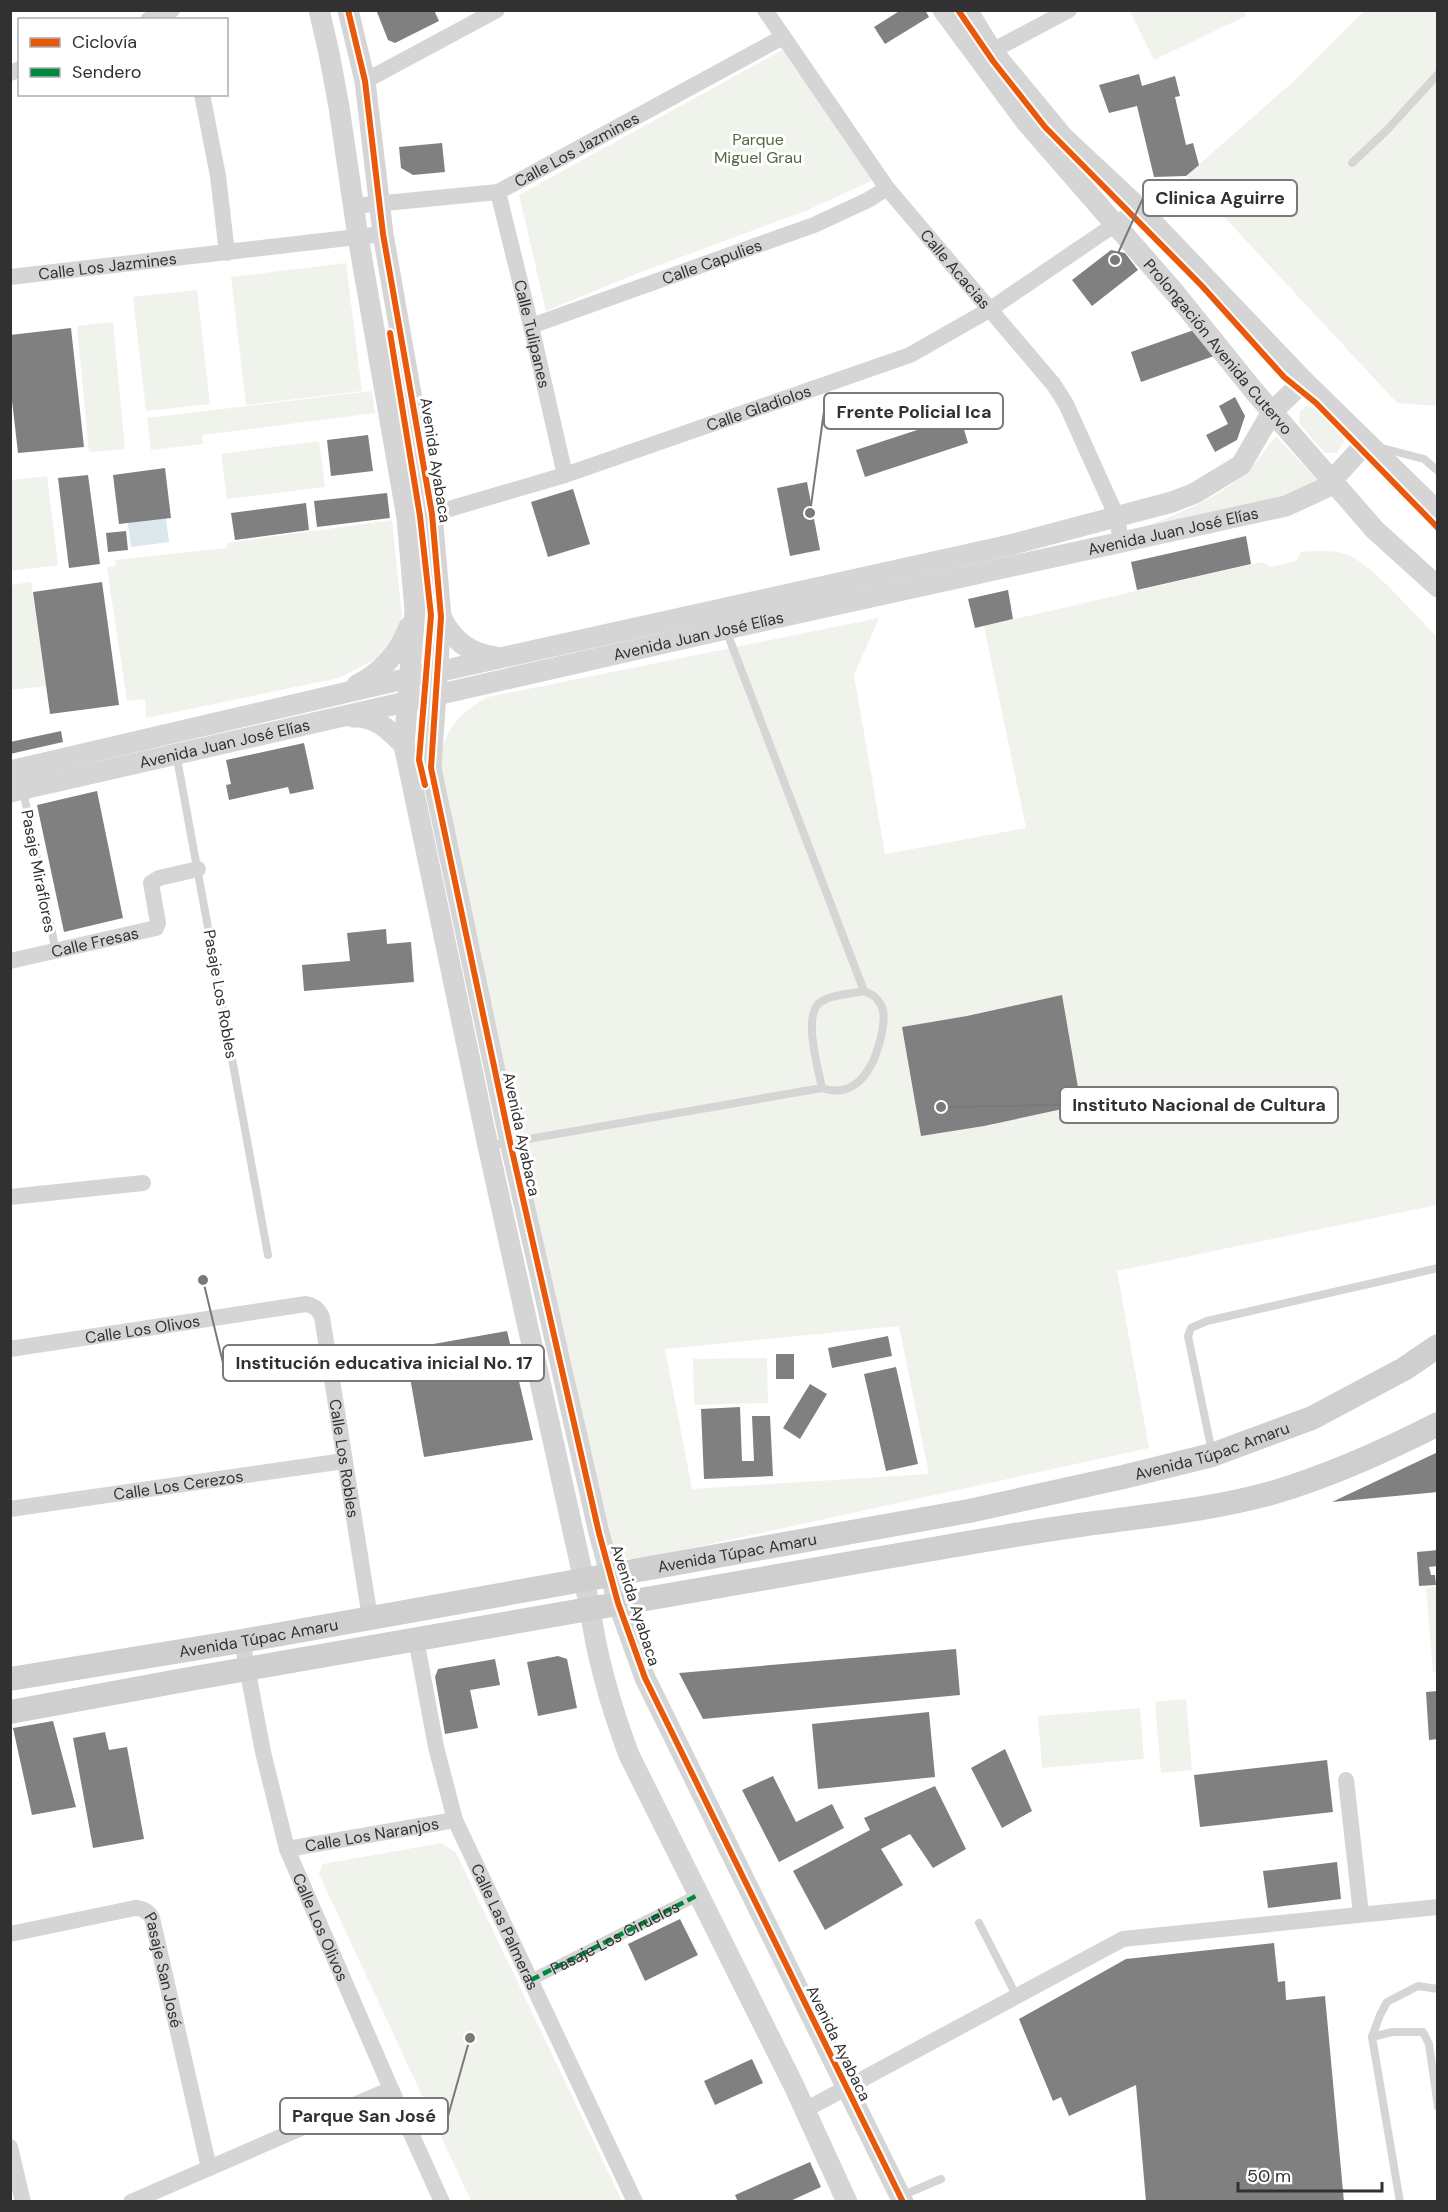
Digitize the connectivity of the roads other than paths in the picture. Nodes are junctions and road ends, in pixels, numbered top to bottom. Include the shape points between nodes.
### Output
1 (174, 10) edge
2 (319, 10) edge
3 (348, 10) edge
4 (497, 10) edge
5 (765, 10) edge
6 (944, 10) edge
7 (967, 10) edge
8 (1068, 10) edge
9 (153, 18) edge
10 (783, 37) junction
11 (992, 51) junction
12 (1437, 74) edge
13 (365, 81) junction
14 (202, 96) edge
15 (1352, 163) dead end
16 (887, 188) junction
17 (498, 192) junction
18 (379, 203) junction
19 (354, 206) junction
20 (1139, 208) junction
21 (1115, 224) junction
22 (383, 234) junction
23 (358, 237) junction
24 (227, 253) junction
25 (10, 277) edge
26 (989, 310) junction
27 (531, 326) junction
28 (1304, 381) junction
29 (1272, 412) junction
30 (1366, 443) junction
31 (1437, 471) edge
32 (565, 475) junction
33 (1334, 481) junction
34 (1437, 512) edge
35 (432, 514) junction
36 (1117, 517) junction
37 (407, 518) junction
38 (1121, 542) junction
39 (1437, 587) edge
40 (415, 610) junction
41 (441, 617) junction
42 (726, 629) junction
43 (502, 658) junction
44 (437, 672) junction
45 (409, 678) junction
46 (488, 685) junction
47 (342, 694) junction
48 (436, 697) junction
49 (407, 703) junction
50 (340, 717) junction
51 (172, 734) junction
52 (404, 745) junction
53 (176, 755) junction
54 (431, 768) junction
55 (10, 771) edge
56 (17, 791) edge
57 (198, 869) junction
58 (56, 952) junction
59 (10, 962) edge
60 (864, 991) junction
61 (822, 1088) junction
62 (510, 1142) junction
63 (488, 1146) junction
64 (143, 1183) dead end
65 (10, 1197) edge
66 (268, 1255) dead end
67 (1437, 1268) edge
68 (273, 1310) joint
69 (1437, 1346) edge
70 (10, 1349) edge
71 (1437, 1424) edge
72 (1212, 1455) junction
73 (344, 1461) junction
74 (10, 1509) edge
75 (969, 1511) junction
76 (976, 1542) junction
77 (609, 1574) junction
78 (583, 1579) junction
79 (618, 1603) junction
80 (590, 1608) junction
81 (370, 1618) junction
82 (417, 1639) junction
83 (242, 1641) junction
84 (246, 1668) junction
85 (10, 1679) edge
86 (10, 1712) edge
87 (1346, 1780) dead end
88 (455, 1820) junction
89 (287, 1849) junction
90 (699, 1895) junction
91 (1437, 1907) edge
92 (1361, 1914) junction
93 (979, 1923) dead end
94 (10, 1934) edge
95 (531, 1980) junction
96 (1437, 1989) edge
97 (1017, 1997) junction
98 (1372, 2037) junction
99 (845, 2087) junction
100 (390, 2089) junction
101 (1437, 2107) edge
102 (805, 2110) junction
103 (10, 2147) edge
104 (208, 2168) junction
105 (941, 2179) dead end
106 (902, 2199) edge
107 (23, 2202) edge
108 (131, 2202) edge
109 (442, 2202) edge
110 (635, 2202) edge
111 (847, 2202) edge
112 (1400, 2202) edge

1 - 9 street
2 - 19 street
3 - 13 street, Avenida Ayabaca
4 - 13 street
5 - 10 street, Calle Acacias
6 - 21 street, Prolongación Avenida Cutervo via 1026,122
7 - 11 street, Prolongación Avenida Cutervo
8 - 11 street
10 - 16 street, Calle Acacias
10 - 17 street, Calle Los Jazmines
11 - 20 street, Prolongación Avenida Cutervo via 1063,137
12 - 15 lane
13 - 18 street, Avenida Ayabaca
14 - 24 street via 218,176
16 - 26 street, Calle Acacias
16 - 27 street, Calle Capulies via 795,232
17 - 18 street, Calle Los Jazmines
17 - 27 street, Calle Tulipanes
18 - 19 street, Calle Los Jazmines
18 - 22 street, Avenida Ayabaca
19 - 23 street
20 - 21 street, Calle Gladiolos
20 - 28 street, Prolongación Avenida Cutervo
21 - 26 street, Calle Gladiolos
21 - 29 street, Prolongación Avenida Cutervo
22 - 23 street, Calle Los Jazmines
22 - 35 street, Avenida Ayabaca
23 - 24 street, Calle Los Jazmines
23 - 37 street
24 - 25 street, Calle Los Jazmines
26 - 32 street, Calle Gladiolos via 910,355
26 - 36 street, Calle Acacias via 1054,384
27 - 32 street, Calle Tulipanes
28 - 29 street, Avenida Juan José Elías
28 - 30 street, Prolongación Avenida Cutervo
29 - 33 street, Prolongación Avenida Cutervo
29 - 36 street, Avenida Juan José Elías via 1241,465 1226,476 1172,502
30 - 31 lane via 1424,459
30 - 33 street, Avenida Juan José Elías
30 - 34 street, Prolongación Avenida Cutervo
32 - 35 street, Calle Gladiolos
33 - 38 street, Avenida Juan José Elías via 1286,506
33 - 39 street, Prolongación Avenida Cutervo via 1375,530
35 - 37 street, Calle Gladiolos
35 - 41 street, Avenida Ayabaca
36 - 38 street, Calle Acacias
36 - 43 street, Avenida Juan José Elías via 1010,545
37 - 40 street
38 - 42 street, Avenida Juan José Elías
40 - 45 street
40 - 47 street via 401,645 390,660
41 - 43 street via 459,643 482,655
41 - 44 street, Avenida Ayabaca
42 - 46 street, Avenida Juan José Elías
42 - 60 lane
43 - 44 street, Avenida Juan José Elías
44 - 45 street, Avenida Juan José Elías
44 - 48 street, Avenida Ayabaca
45 - 47 street, Avenida Juan José Elías
45 - 49 street
46 - 48 street, Avenida Juan José Elías
46 - 54 street via 466,695 444,718
47 - 51 street, Avenida Juan José Elías
48 - 49 street, Avenida Juan José Elías
48 - 54 street, Avenida Ayabaca
49 - 50 street, Avenida Juan José Elías
49 - 52 street
50 - 52 street via 373,719
50 - 53 street, Avenida Juan José Elías
51 - 53 lane, Pasaje Los Robles
51 - 55 street, Avenida Juan José Elías
52 - 63 street
53 - 56 street, Avenida Juan José Elías
53 - 57 lane, Pasaje Los Robles
54 - 62 street, Avenida Ayabaca
56 - 58 lane, Pasaje Miraflores
57 - 58 street, Calle Fresas via 151,883 156,928
57 - 66 lane, Pasaje Los Robles
58 - 59 street, Calle Fresas
60 - 61 lane via 830,998 812,1014
60 - 61 lane via 875,996 883,1007 884,1024 873,1063 855,1085 832,1091
61 - 62 lane
62 - 63 lane
62 - 77 street, Avenida Ayabaca
63 - 78 street
64 - 65 street
67 - 72 lane via 1207,1321 1191,1328 1188,1336
68 - 70 street, Calle Los Olivos
68 - 73 street, Calle Los Robles via 306,1304 319,1310
69 - 72 main road, Avenida Túpac Amaru via 1404,1369 1312,1418
71 - 76 main road, Avenida Túpac Amaru via 1368,1458 1272,1493
72 - 75 main road, Avenida Túpac Amaru
73 - 74 street, Calle Los Cerezos
73 - 81 street, Calle Los Robles
75 - 76 main road
75 - 77 main road, Avenida Túpac Amaru
76 - 79 main road, Avenida Túpac Amaru
77 - 78 main road, Avenida Túpac Amaru
77 - 79 street, Avenida Ayabaca
78 - 80 street
78 - 81 main road, Avenida Túpac Amaru
79 - 80 main road, Avenida Túpac Amaru
79 - 99 street, Avenida Ayabaca via 645,1678
80 - 82 main road, Avenida Túpac Amaru
80 - 90 street via 595,1648 629,1755
81 - 83 main road, Avenida Túpac Amaru
82 - 84 main road, Avenida Túpac Amaru
82 - 88 street, Calle Las Palmeras via 436,1747
83 - 84 street, Calle Los Olivos
83 - 85 main road, Avenida Túpac Amaru
84 - 86 main road, Avenida Túpac Amaru
84 - 89 street, Calle Los Olivos
87 - 92 street
88 - 89 street, Calle Los Naranjos
88 - 95 street, Calle Las Palmeras
89 - 100 street, Calle Los Olivos
90 - 95 street, Pasaje Los Ciruelos
90 - 102 street
91 - 92 street
92 - 97 street via 1123,1939
93 - 97 lane
94 - 104 street, Pasaje San José via 135,1908 149,1914
95 - 110 street, Calle Las Palmeras
96 - 98 lane via 1418,1986 1388,2002
97 - 99 street
98 - 101 lane via 1392,2032 1423,2032 1429,2044
98 - 112 lane
99 - 102 street
99 - 106 street, Avenida Ayabaca
100 - 104 street
100 - 109 street, Calle Los Olivos
102 - 111 street
103 - 107 street
104 - 108 street
105 - 106 lane

